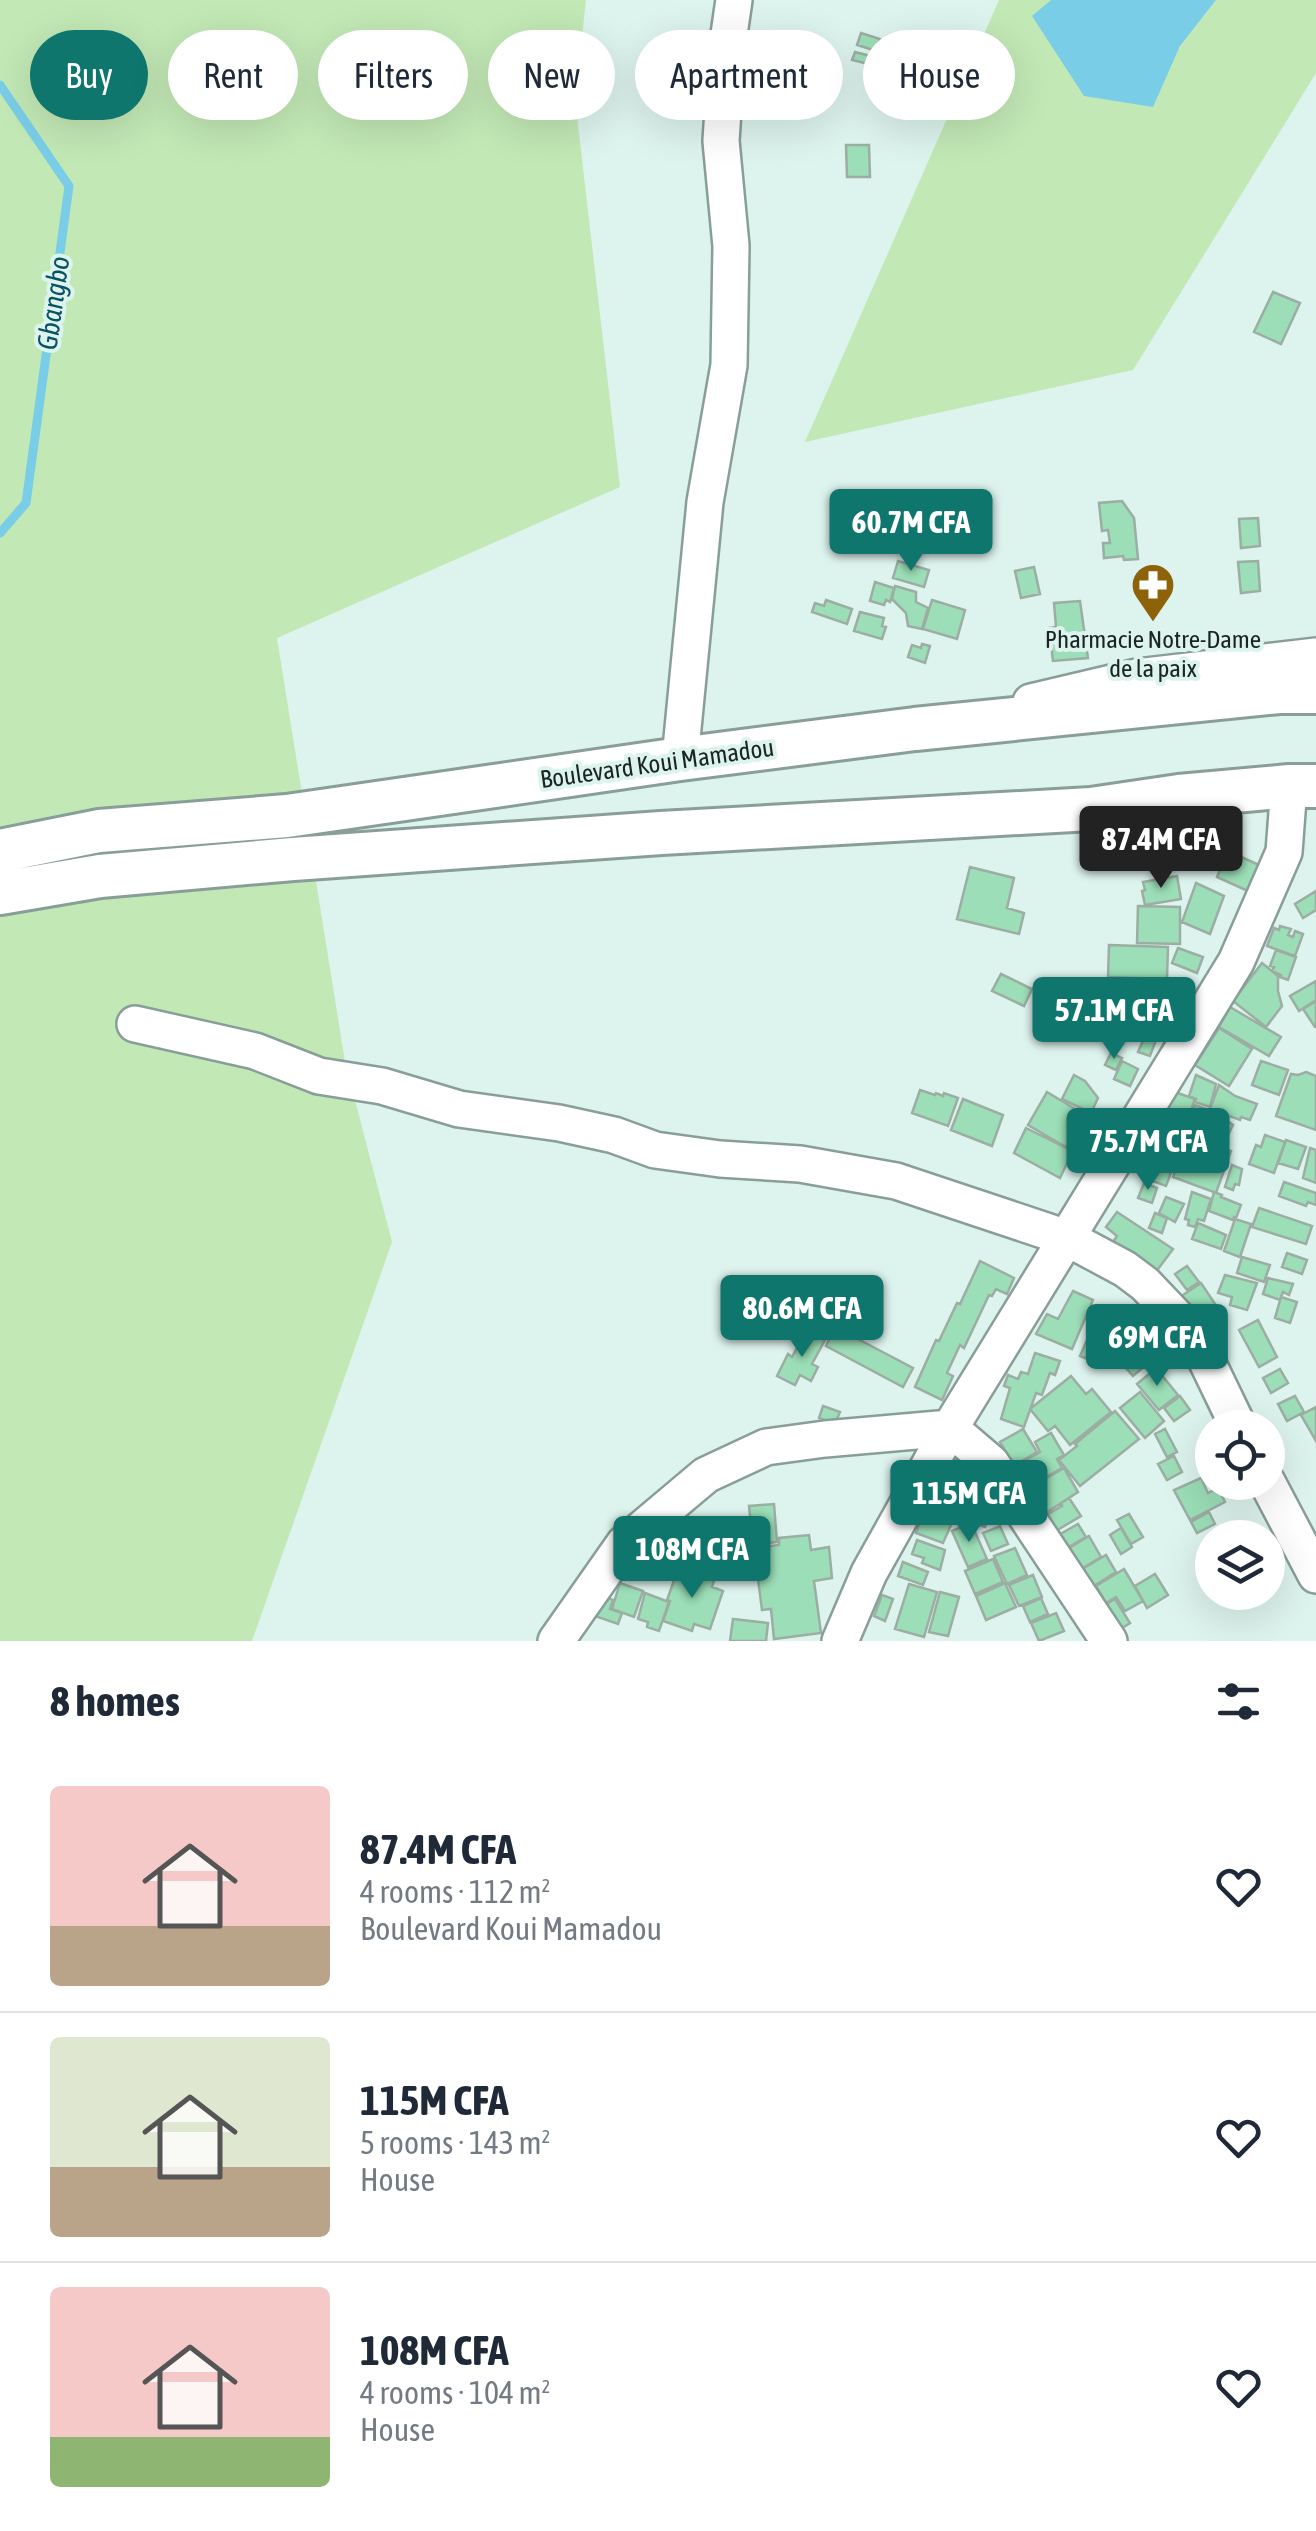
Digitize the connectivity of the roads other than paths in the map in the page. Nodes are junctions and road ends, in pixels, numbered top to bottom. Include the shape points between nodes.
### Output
1 (734, 0) edge
2 (1316, 656) edge
3 (1316, 692) edge
4 (915, 729) junction
5 (680, 759) junction
6 (1303, 786) edge
7 (1300, 848) edge
8 (0, 851) edge
9 (0, 893) edge
10 (135, 1024) dead end
11 (1067, 1238) junction
12 (1231, 1410) edge
13 (950, 1428) junction
14 (1276, 1500) edge
15 (1316, 1575) edge
16 (556, 1641) edge
17 (840, 1641) edge
18 (1109, 1641) edge

1 - 5 street via 721,141 731,246 729,365 705,502
2 - 4 street via 1138,677
3 - 4 main road, Boulevard Koui Mamadou
4 - 5 main road, Boulevard Koui Mamadou
5 - 8 main road, Boulevard Koui Mamadou via 287,816 99,831
6 - 7 street
6 - 9 main road via 1091,809 293,859 100,876
7 - 11 street
10 - 11 street via 255,1052 319,1076 459,1109 596,1131 655,1150 896,1181
11 - 12 street via 1135,1276 1184,1324
11 - 13 street
13 - 16 street via 766,1447 706,1475 624,1544
13 - 17 street via 869,1573
13 - 18 street via 990,1462
14 - 15 street

